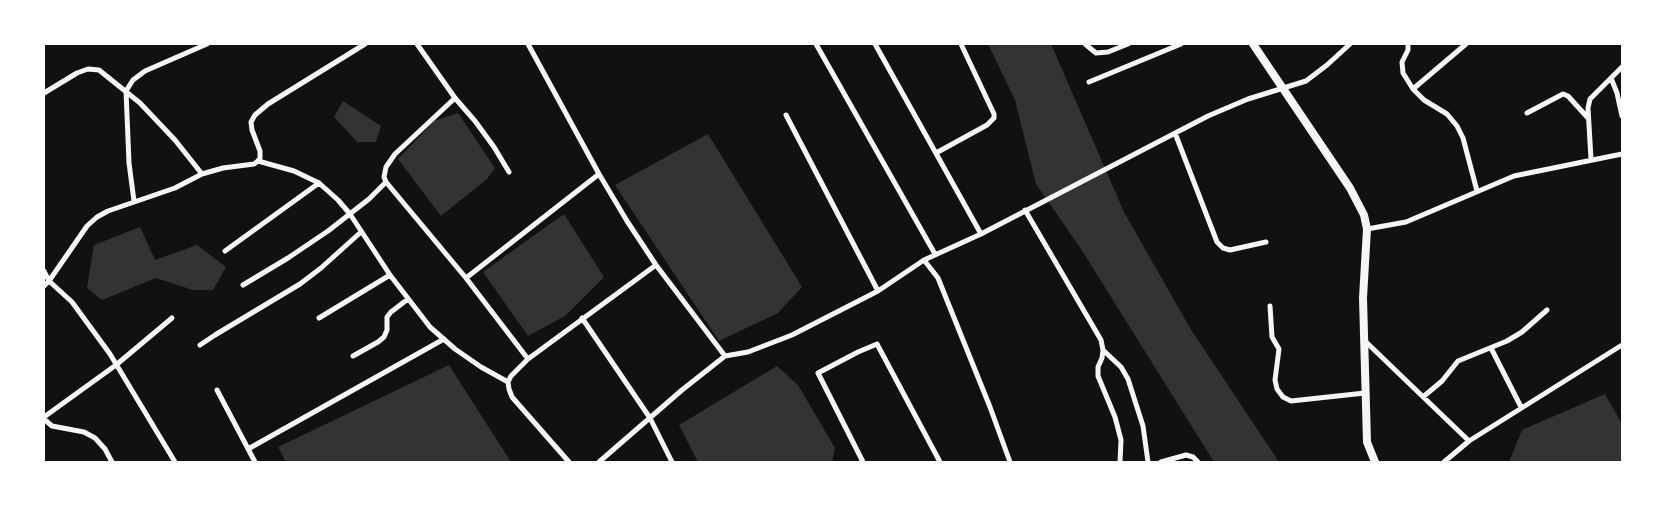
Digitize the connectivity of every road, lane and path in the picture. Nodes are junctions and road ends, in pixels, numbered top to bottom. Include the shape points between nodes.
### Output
1 (206, 44) edge
2 (365, 44) edge
3 (417, 44) edge
4 (528, 44) edge
5 (816, 44) edge
6 (875, 44) edge
7 (961, 44) edge
8 (1085, 44) edge
9 (1128, 44) edge
10 (1182, 44) edge
11 (1253, 44) edge
12 (1350, 44) edge
13 (1408, 44) edge
14 (1466, 44) edge
15 (1622, 67) edge
16 (1611, 78) junction
17 (1089, 82) dead end
18 (1282, 89) junction
19 (1413, 89) junction
20 (126, 91) junction
21 (44, 93) edge
22 (455, 98) junction
23 (1527, 113) dead end
24 (786, 115) dead end
25 (1622, 116) edge
26 (1589, 118) junction
27 (1175, 133) junction
28 (936, 153) junction
29 (1622, 154) edge
30 (1591, 159) junction
31 (258, 162) junction
32 (509, 172) dead end
33 (202, 174) junction
34 (599, 174) junction
35 (386, 182) junction
36 (319, 183) junction
37 (1477, 191) junction
38 (134, 201) junction
39 (1025, 210) junction
40 (350, 214) junction
41 (1367, 229) junction
42 (361, 232) junction
43 (981, 234) junction
44 (1266, 242) dead end
45 (225, 251) dead end
46 (936, 254) junction
47 (924, 260) junction
48 (656, 266) junction
49 (44, 271) edge
50 (390, 275) junction
51 (466, 278) junction
52 (49, 281) junction
53 (243, 285) dead end
54 (44, 286) edge
55 (878, 291) junction
56 (408, 299) junction
57 (1270, 306) dead end
58 (1547, 310) dead end
59 (172, 318) dead end
60 (319, 318) dead end
61 (582, 318) junction
62 (444, 339) junction
63 (1364, 340) junction
64 (1622, 344) edge
65 (200, 345) dead end
66 (1491, 348) junction
67 (1102, 350) junction
68 (353, 356) dead end
69 (725, 356) junction
70 (528, 359) junction
71 (116, 364) junction
72 (508, 382) junction
73 (217, 390) dead end
74 (1365, 393) junction
75 (1423, 397) junction
76 (1522, 407) junction
77 (44, 418) edge
78 (650, 418) junction
79 (1469, 441) junction
80 (248, 449) junction
81 (112, 462) edge
82 (174, 462) edge
83 (255, 462) edge
84 (569, 462) edge
85 (599, 462) edge
86 (672, 462) edge
87 (863, 462) edge
88 (940, 462) edge
89 (1010, 462) edge
90 (1120, 462) edge
91 (1148, 462) edge
92 (1161, 462) edge
93 (1198, 462) edge
94 (1375, 462) edge
95 (1444, 462) edge

1 - 20 street via 145,71 133,80
2 - 31 street via 255,115 252,130 260,151
3 - 22 street
4 - 34 street
5 - 46 street
6 - 28 street
7 - 28 street via 994,118
8 - 9 street via 1096,53
10 - 17 street
11 - 18 street
12 - 18 street via 1306,81
13 - 19 street via 1402,62 1403,73
14 - 19 street
15 - 16 street
16 - 25 street
16 - 26 street via 1590,98
18 - 27 street via 1208,116
18 - 41 street via 1350,188
19 - 37 street via 1447,114 1457,126
20 - 21 street via 99,70 88,69
20 - 33 street via 156,120
20 - 38 street
22 - 32 street via 494,147
22 - 35 street via 394,154 384,172
23 - 26 street via 1563,94
24 - 55 street
26 - 30 street
27 - 39 street
27 - 44 street via 1223,248 1230,250
28 - 43 street
29 - 30 street
30 - 37 street via 1514,176
31 - 33 street
31 - 36 street via 294,171
33 - 38 street via 175,188
34 - 48 street
34 - 51 street
35 - 40 street
35 - 51 street
36 - 40 street
36 - 45 street
37 - 41 street via 1406,222
38 - 52 street via 108,211 87,226
39 - 43 street
39 - 67 street via 1098,334
40 - 42 street
40 - 53 street
41 - 63 street
42 - 50 street
42 - 65 street via 300,284
43 - 46 street
46 - 47 street
47 - 55 street
47 - 89 street via 938,278
48 - 61 street
48 - 69 street
49 - 52 street
50 - 56 street
50 - 60 street
51 - 70 street
52 - 54 street
52 - 71 street via 72,302
55 - 69 street via 792,335 748,352
56 - 62 street
56 - 68 street via 387,317 384,337
57 - 74 street via 1272,337 1279,349 1275,380 1282,397 1291,401
58 - 66 street via 1522,332
59 - 71 street
61 - 70 street
61 - 78 street
62 - 72 street via 481,367
62 - 80 street
63 - 74 street
63 - 75 street
64 - 76 street
66 - 75 street via 1458,361
66 - 76 street
67 - 90 street via 1098,376 1121,440
67 - 91 street via 1121,367 1128,379 1143,426
69 - 78 street
70 - 72 street
71 - 77 street
71 - 82 street
72 - 84 street via 512,397
73 - 80 street
74 - 94 street via 1367,442
75 - 79 street
76 - 79 street
77 - 81 street via 52,426 84,432 95,438
78 - 85 street
78 - 86 street
79 - 95 street
80 - 83 street
87 - 88 street via 818,373 876,344
92 - 93 street via 1186,455

